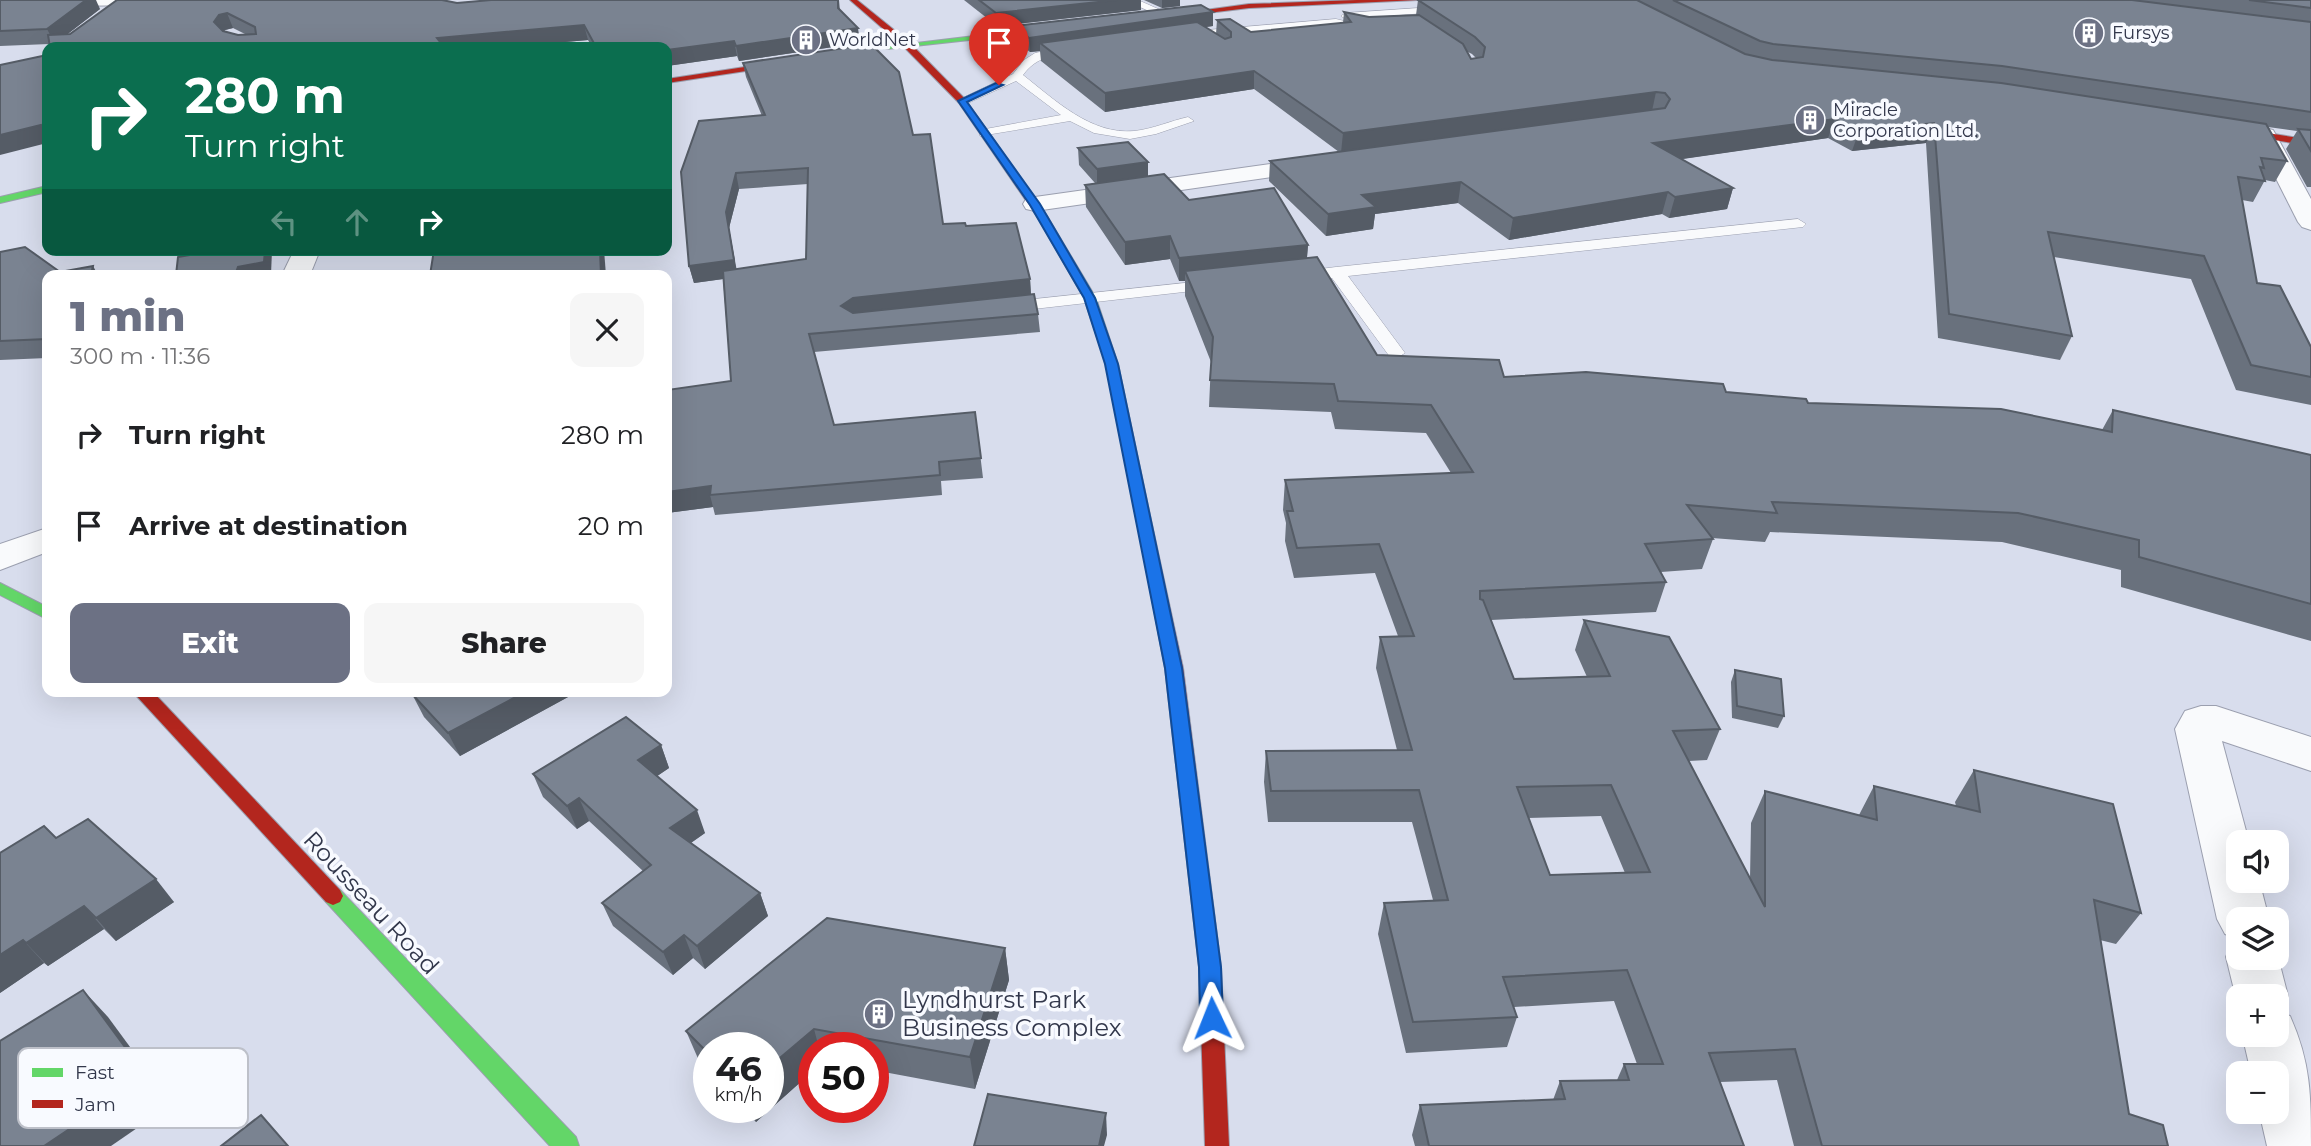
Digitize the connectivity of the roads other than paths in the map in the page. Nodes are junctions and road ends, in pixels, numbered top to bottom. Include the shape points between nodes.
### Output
1 (853, 0) edge
2 (1129, 0) edge
3 (1415, 0) edge
4 (131, 1) edge
5 (1371, 1) edge
6 (0, 2) edge
7 (1243, 3) edge
8 (1462, 9) edge
9 (1400, 12) junction
10 (1169, 16) junction
11 (104, 17) edge
12 (1127, 20) edge
13 (1336, 22) junction
14 (1086, 25) edge
15 (1421, 26) edge
16 (1383, 28) edge
17 (1199, 33) junction
18 (1172, 36) edge
19 (906, 44) junction
20 (1216, 45) edge
21 (1078, 48) edge
22 (866, 50) edge
23 (813, 58) edge
24 (1017, 76) junction
25 (672, 80) edge
26 (962, 101) junction
27 (1072, 117) junction
28 (1188, 121) dead end
29 (2210, 127) edge
30 (985, 132) junction
31 (2264, 135) junction
32 (2311, 143) edge
33 (1349, 161) edge
34 (42, 190) edge
35 (0, 200) edge
36 (1035, 204) junction
37 (2311, 222) edge
38 (1798, 224) dead end
39 (1336, 272) junction
40 (1281, 278) edge
41 (1226, 284) edge
42 (1090, 298) junction
43 (994, 308) edge
44 (1396, 353) edge
45 (42, 541) edge
46 (0, 558) edge
47 (0, 588) edge
48 (42, 611) edge
49 (147, 697) edge
50 (2311, 754) edge
51 (2240, 907) edge
52 (2273, 1047) edge
53 (568, 1146) edge
54 (1217, 1146) edge
55 (2297, 1146) edge

1 - 19 main road
2 - 10 lane
3 - 5 main road
4 - 6 street
4 - 11 street
5 - 7 main road
7 - 10 main road
8 - 9 lane
9 - 13 lane via 1342,16
9 - 15 lane
10 - 12 main road
13 - 16 lane
13 - 17 lane
14 - 19 main road
17 - 18 lane
17 - 20 lane
19 - 22 main road
19 - 26 main road
21 - 24 lane via 1035,56
23 - 25 main road
24 - 26 lane
24 - 27 lane
26 - 30 main road
27 - 28 lane via 1111,133 1130,135
27 - 30 lane
29 - 31 main road
30 - 36 main road
31 - 32 main road
31 - 37 street
33 - 36 street
34 - 35 main road
36 - 42 main road
38 - 39 lane
39 - 40 lane
39 - 44 lane
41 - 42 lane
42 - 43 lane
42 - 54 main road via 1112,364 1174,668 1210,967
45 - 46 street
47 - 48 main road
49 - 53 main road, Rousseau Road
50 - 51 street via 2216,722 2201,722 2197,729
52 - 55 street

